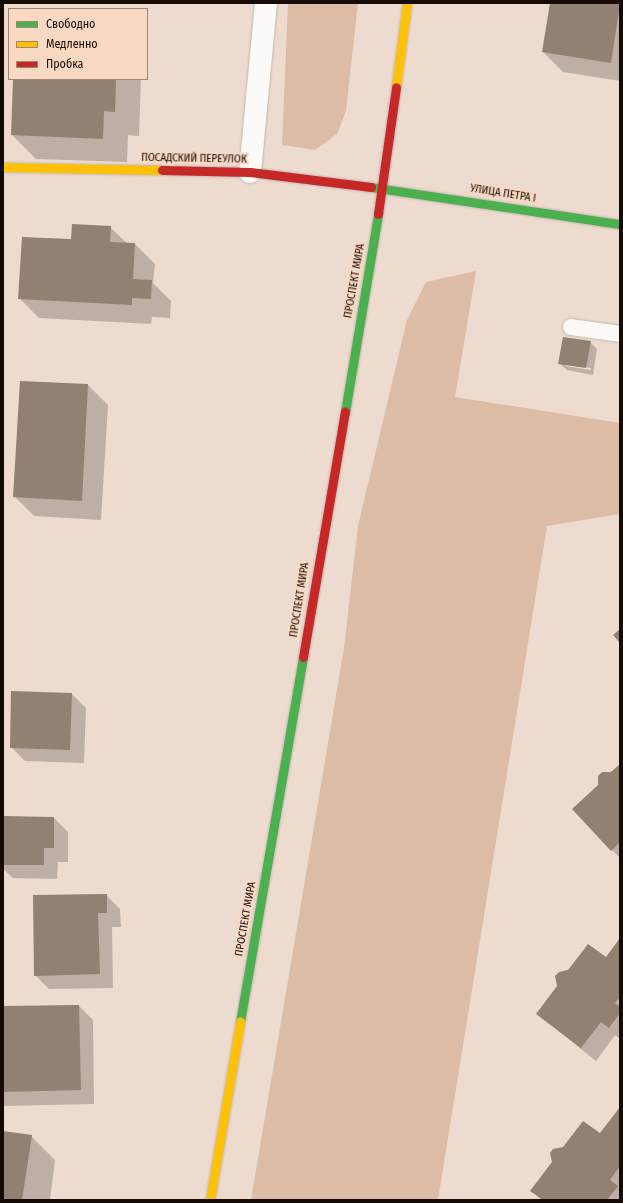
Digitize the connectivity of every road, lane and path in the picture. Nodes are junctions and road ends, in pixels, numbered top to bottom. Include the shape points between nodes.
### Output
1 (266, 3) edge
2 (407, 3) edge
3 (3, 167) edge
4 (250, 172) junction
5 (383, 188) junction
6 (620, 224) edge
7 (570, 327) dead end
8 (620, 334) edge
9 (210, 1200) edge

1 - 4 street
2 - 5 main road, ПРОСПЕКТ МИРА
3 - 4 main road, ПОСАДСКИЙ ПЕРЕУЛОК
4 - 5 main road, ПОСАДСКИЙ ПЕРЕУЛОК
5 - 6 main road, УЛИЦА ПЕТРА I
5 - 9 main road, ПРОСПЕКТ МИРА
7 - 8 lane

